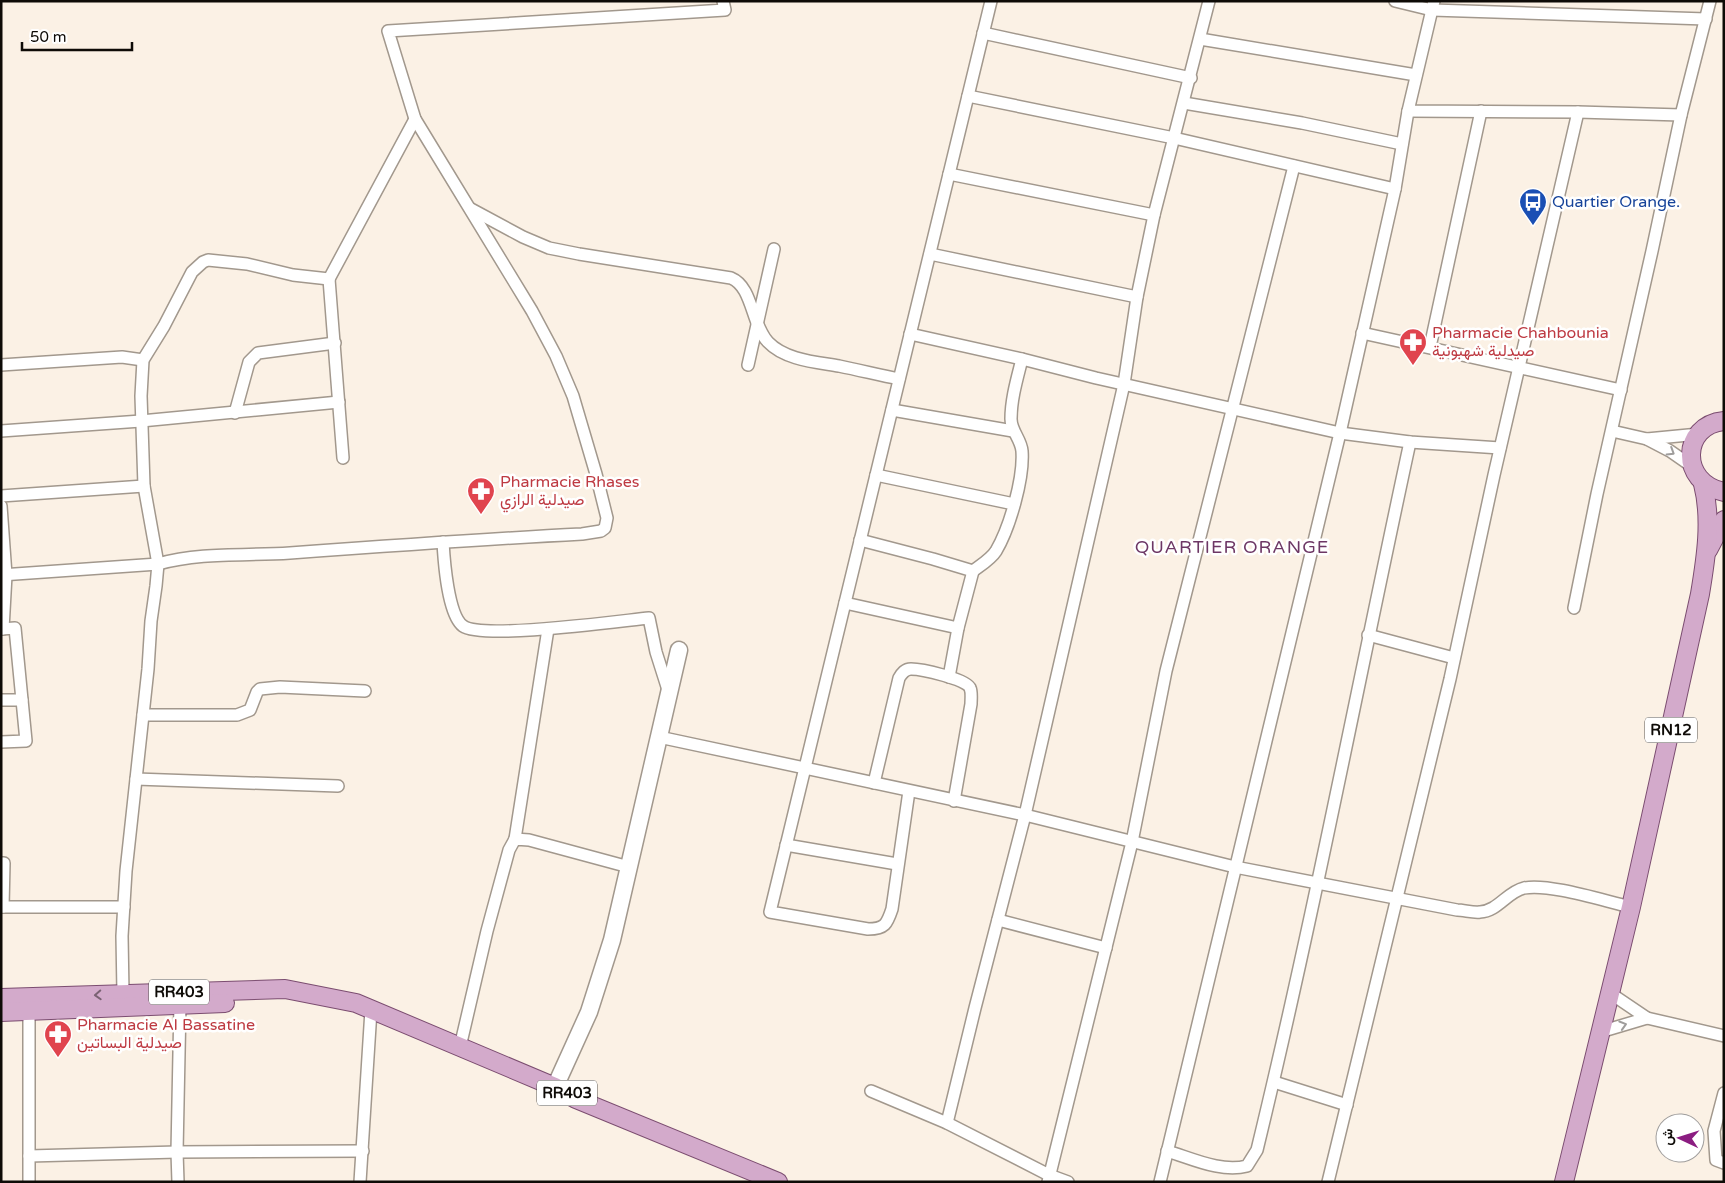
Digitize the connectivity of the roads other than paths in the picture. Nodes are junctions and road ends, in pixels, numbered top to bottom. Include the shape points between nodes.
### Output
1 (723, 1) edge
2 (990, 1) edge
3 (1395, 1) edge
4 (1710, 1) edge
5 (1205, 2) edge
6 (1433, 6) edge
7 (1706, 19) junction
8 (983, 33) junction
9 (1200, 39) junction
10 (1416, 74) junction
11 (1191, 78) junction
12 (968, 96) junction
13 (1184, 103) junction
14 (1408, 111) junction
15 (1481, 111) junction
16 (1578, 112) junction
17 (1681, 115) junction
18 (415, 119) junction
19 (1174, 138) junction
20 (1402, 144) junction
21 (1294, 166) junction
22 (949, 174) junction
23 (1395, 189) junction
24 (469, 208) junction
25 (1154, 215) junction
26 (774, 249) dead end
27 (930, 254) junction
28 (329, 279) junction
29 (1137, 297) junction
30 (757, 324) junction
31 (1362, 332) junction
32 (910, 334) junction
33 (335, 343) junction
34 (1430, 347) junction
35 (1022, 359) junction
36 (143, 360) junction
37 (1, 365) edge
38 (748, 365) dead end
39 (1519, 367) junction
40 (899, 379) junction
41 (1124, 384) junction
42 (1621, 390) junction
43 (339, 402) junction
44 (1233, 409) junction
45 (892, 410) junction
46 (235, 413) junction
47 (1721, 418) edge
48 (142, 421) junction
49 (1, 431) edge
50 (1013, 431) junction
51 (1612, 431) junction
52 (1340, 433) junction
53 (1699, 434) junction
54 (1647, 439) junction
55 (1410, 442) junction
56 (1500, 448) junction
57 (342, 458) dead end
58 (1693, 467) junction
59 (876, 475) junction
60 (1703, 484) junction
61 (144, 486) junction
62 (1724, 492) edge
63 (1, 496) edge
64 (1014, 504) junction
65 (1, 506) edge
66 (1724, 520) edge
67 (860, 540) junction
68 (443, 542) junction
69 (1707, 553) junction
70 (158, 564) junction
71 (973, 571) junction
72 (4, 575) edge
73 (845, 603) junction
74 (1574, 608) dead end
75 (958, 628) junction
76 (2, 629) edge
77 (548, 629) junction
78 (1368, 635) junction
79 (679, 650) dead end
80 (1454, 658) junction
81 (949, 677) junction
82 (365, 691) dead end
83 (669, 694) junction
84 (1, 700) edge
85 (22, 700) junction
86 (143, 715) junction
87 (659, 737) junction
88 (1, 742) edge
89 (805, 768) junction
90 (136, 779) junction
91 (874, 783) junction
92 (338, 786) dead end
93 (909, 791) junction
94 (954, 801) junction
95 (1025, 815) junction
96 (515, 839) junction
97 (1132, 842) junction
98 (786, 845) junction
99 (1, 863) edge
100 (897, 864) junction
101 (629, 867) junction
102 (1234, 867) junction
103 (1318, 884) junction
104 (1396, 899) junction
105 (2, 907) edge
106 (124, 907) junction
107 (1631, 907) junction
108 (998, 920) junction
109 (1106, 948) junction
110 (123, 993) junction
111 (1610, 993) junction
112 (1, 998) edge
113 (180, 1004) junction
114 (29, 1005) junction
115 (364, 1007) junction
116 (1, 1012) edge
117 (1647, 1018) junction
118 (1600, 1032) junction
119 (1724, 1036) edge
120 (460, 1047) junction
121 (1274, 1082) junction
122 (555, 1087) junction
123 (871, 1091) dead end
124 (1724, 1093) edge
125 (1348, 1105) junction
126 (947, 1123) junction
127 (362, 1151) junction
128 (1167, 1151) junction
129 (177, 1152) junction
130 (29, 1156) junction
131 (1724, 1163) edge
132 (1048, 1178) edge
133 (29, 1182) edge
134 (178, 1182) edge
135 (360, 1182) edge
136 (778, 1182) edge
137 (1068, 1182) edge
138 (1160, 1182) edge
139 (1328, 1182) edge
140 (1564, 1182) edge

1 - 18 street via 725,10 388,31
2 - 8 street
3 - 6 street
4 - 7 street
5 - 9 street
6 - 7 street
6 - 10 street
7 - 17 street
8 - 11 street
8 - 12 street
9 - 10 street
9 - 11 street
10 - 14 street
11 - 13 street
12 - 19 street
12 - 22 street
13 - 19 street
13 - 20 street
14 - 15 street
14 - 20 street
15 - 16 street
15 - 34 street
16 - 17 street
16 - 39 street
17 - 42 street
18 - 24 street
18 - 28 street
19 - 21 street
19 - 25 street
20 - 23 street
21 - 23 street
21 - 44 street
22 - 25 street
22 - 27 street
23 - 31 street
24 - 30 street via 522,238 549,248 731,278 741,284
24 - 68 street via 556,356 573,396 607,524 601,531 582,534
25 - 29 street
26 - 30 street
27 - 29 street
27 - 32 street
28 - 33 street
28 - 36 street via 293,275 247,264 202,262 192,272
29 - 41 street
30 - 38 street
30 - 40 street via 769,344 779,351
31 - 34 street
31 - 52 street
32 - 35 street
32 - 40 street
33 - 43 street
33 - 46 street via 258,352 249,362
34 - 39 street
35 - 41 street
35 - 50 street via 1012,404
36 - 37 street via 122,357
36 - 48 street
39 - 42 street
39 - 56 street
40 - 45 street
41 - 44 street
41 - 95 street
42 - 51 street
43 - 46 street
43 - 57 street
44 - 52 street
44 - 97 street via 1166,671
45 - 50 street
45 - 59 street
46 - 48 street
47 - 53 main road
48 - 49 street
48 - 61 street
50 - 64 street via 1022,451
51 - 54 street
51 - 74 street
52 - 55 street
52 - 102 street
53 - 54 street
53 - 58 main road via 1691,452
54 -> 58 street
55 - 56 street
55 - 78 street
56 - 80 street
58 - 60 main road, RN12
59 - 64 street
59 - 67 street
60 - 62 main road
60 - 69 main road, RN12 via 1707,498
61 - 63 street
61 - 70 street
64 - 71 street via 995,552
65 - 72 street
66 - 69 main road, RN12
67 - 71 street
67 - 73 street
68 - 70 street via 198,556
68 - 77 street via 452,606 456,618 464,626 477,631
69 - 107 main road, RN12
70 - 72 street
70 - 86 street
71 - 75 street
72 - 76 street
73 - 75 street
73 - 89 street
75 - 81 street
76 - 85 street via 15,628
77 - 83 street via 649,618
77 - 96 street
78 - 80 street
78 - 103 street
79 - 83 street
80 - 104 street
81 - 91 street via 911,669 902,673
81 - 94 street via 967,683 971,688
82 - 86 street via 260,689 250,710 237,714
83 - 87 street
84 - 85 street
85 - 88 street via 26,742
86 - 90 street
87 - 89 street
87 - 101 street
89 - 91 street
89 - 98 street
90 - 92 street
90 - 106 street
91 - 93 street
93 - 94 street
93 - 100 street
94 - 95 street
95 - 97 street
95 - 108 street
96 - 101 street
96 - 120 street via 509,850 487,931
97 - 102 street
97 - 109 street
98 - 100 street
98 - 100 street via 770,912 868,929 878,930 888,921
99 - 105 street via 4,863
101 - 122 street via 612,940 589,1012
102 - 103 street
102 - 128 street
103 - 104 street
103 - 121 street
104 - 107 street via 1479,912 1495,907 1514,892 1532,887
104 - 125 street
105 - 106 street
106 - 110 street
107 - 111 main road, RN12
108 - 109 street
108 - 126 street
109 - 132 street
110 -> 114 main road, RR403
110 - 115 main road, RR403 via 285,989
111 - 117 street
111 - 118 main road, RN12
112 - 114 main road, RR403
113 - 114 main road, RR403
113 - 115 main road, RR403 via 285,1000
113 - 129 street
114 - 116 main road, RR403
114 - 130 street
115 - 120 main road, RR403
115 - 127 street
118 -> 117 street
117 - 119 street
118 - 140 main road, RN12
120 - 122 main road, RR403
121 - 125 street
121 - 128 street via 1257,1150 1246,1166 1232,1169
122 - 136 main road, RR403 via 576,1099
123 - 126 street
124 - 131 street via 1714,1131 1716,1160
125 - 139 street
126 - 132 street
127 - 129 street
127 - 135 street
128 - 138 street
129 - 130 street
129 - 134 street
130 - 133 street
132 - 137 street

